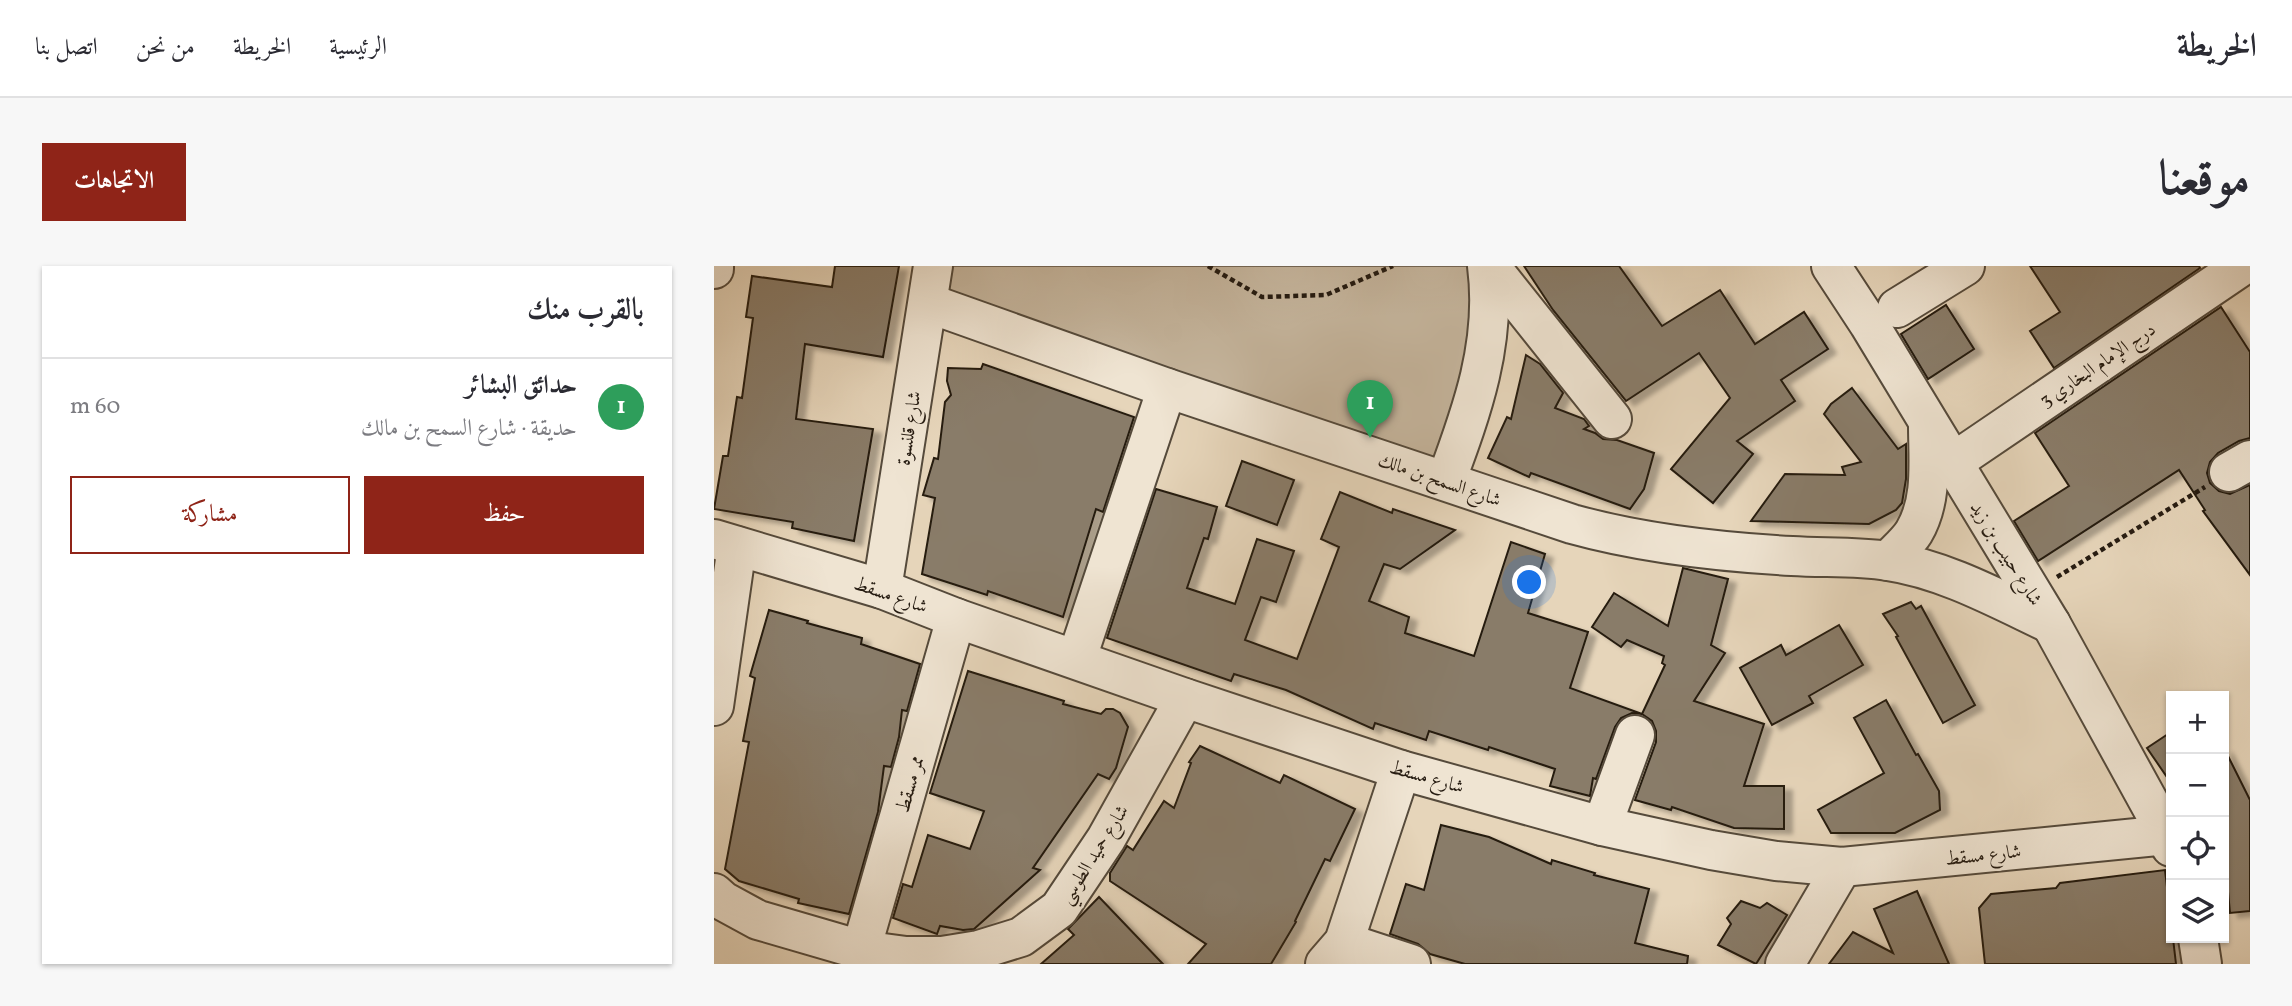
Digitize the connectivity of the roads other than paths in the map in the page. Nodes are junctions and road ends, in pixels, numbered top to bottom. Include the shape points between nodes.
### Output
1 (1488, 266) edge
2 (1831, 266) edge
3 (1965, 266) edge
4 (2242, 266) edge
5 (930, 284) edge
6 (1897, 308) dead end
7 (1167, 388) junction
8 (1612, 419) dead end
9 (1928, 423) junction
10 (1952, 463) junction
11 (1446, 481) junction
12 (725, 542) edge
13 (1888, 561) junction
14 (882, 589) junction
15 (2041, 608) junction
16 (956, 618) junction
17 (1077, 658) junction
18 (1185, 698) junction
19 (714, 706) edge
20 (1635, 735) dead end
21 (1401, 770) junction
22 (1602, 826) junction
23 (2166, 836) edge
24 (2166, 841) edge
25 (1842, 867) junction
26 (714, 893) edge
27 (2199, 943) edge
28 (861, 950) junction
29 (1334, 953) edge
30 (1411, 964) edge
31 (1785, 964) edge
32 (2202, 964) edge

1 - 8 street
1 - 11 street via 1487,338 1474,404
2 - 9 street, شارع حبيب بن زيد
3 - 6 street
4 - 10 street, درج الإمام البخاري 3
5 - 7 street, شارع السمح بن مالك
5 - 14 street, شارع قلنسوة
7 - 11 street, شارع السمح بن مالك
7 - 17 street
9 - 10 street, شارع حبيب بن زيد
9 - 13 street via 1926,506 1913,534
10 - 15 street, شارع حبيب بن زيد
11 - 13 street, شارع السمح بن مالك via 1619,537 1743,553
12 - 14 street, شارع مسقط
12 - 19 street
13 - 15 street, شارع السمح بن مالك
14 - 16 street, شارع مسقط
15 - 23 street, شارع حبيب بن زيد
16 - 17 street, شارع مسقط
16 - 28 street, ممر مسقط
17 - 18 street, شارع مسقط
18 - 21 street, شارع مسقط
18 - 28 street, شارع حميد الطوسي via 1105,839 1059,909 1021,937 979,950 906,956
20 - 22 street
21 - 22 street, شارع مسقط
21 - 29 street
22 - 25 street, شارع مسقط via 1710,850
24 - 25 street, شارع مسقط
25 - 31 street
26 - 28 street, شارع حميد الطوسي via 758,920
27 - 32 street
29 - 30 street

